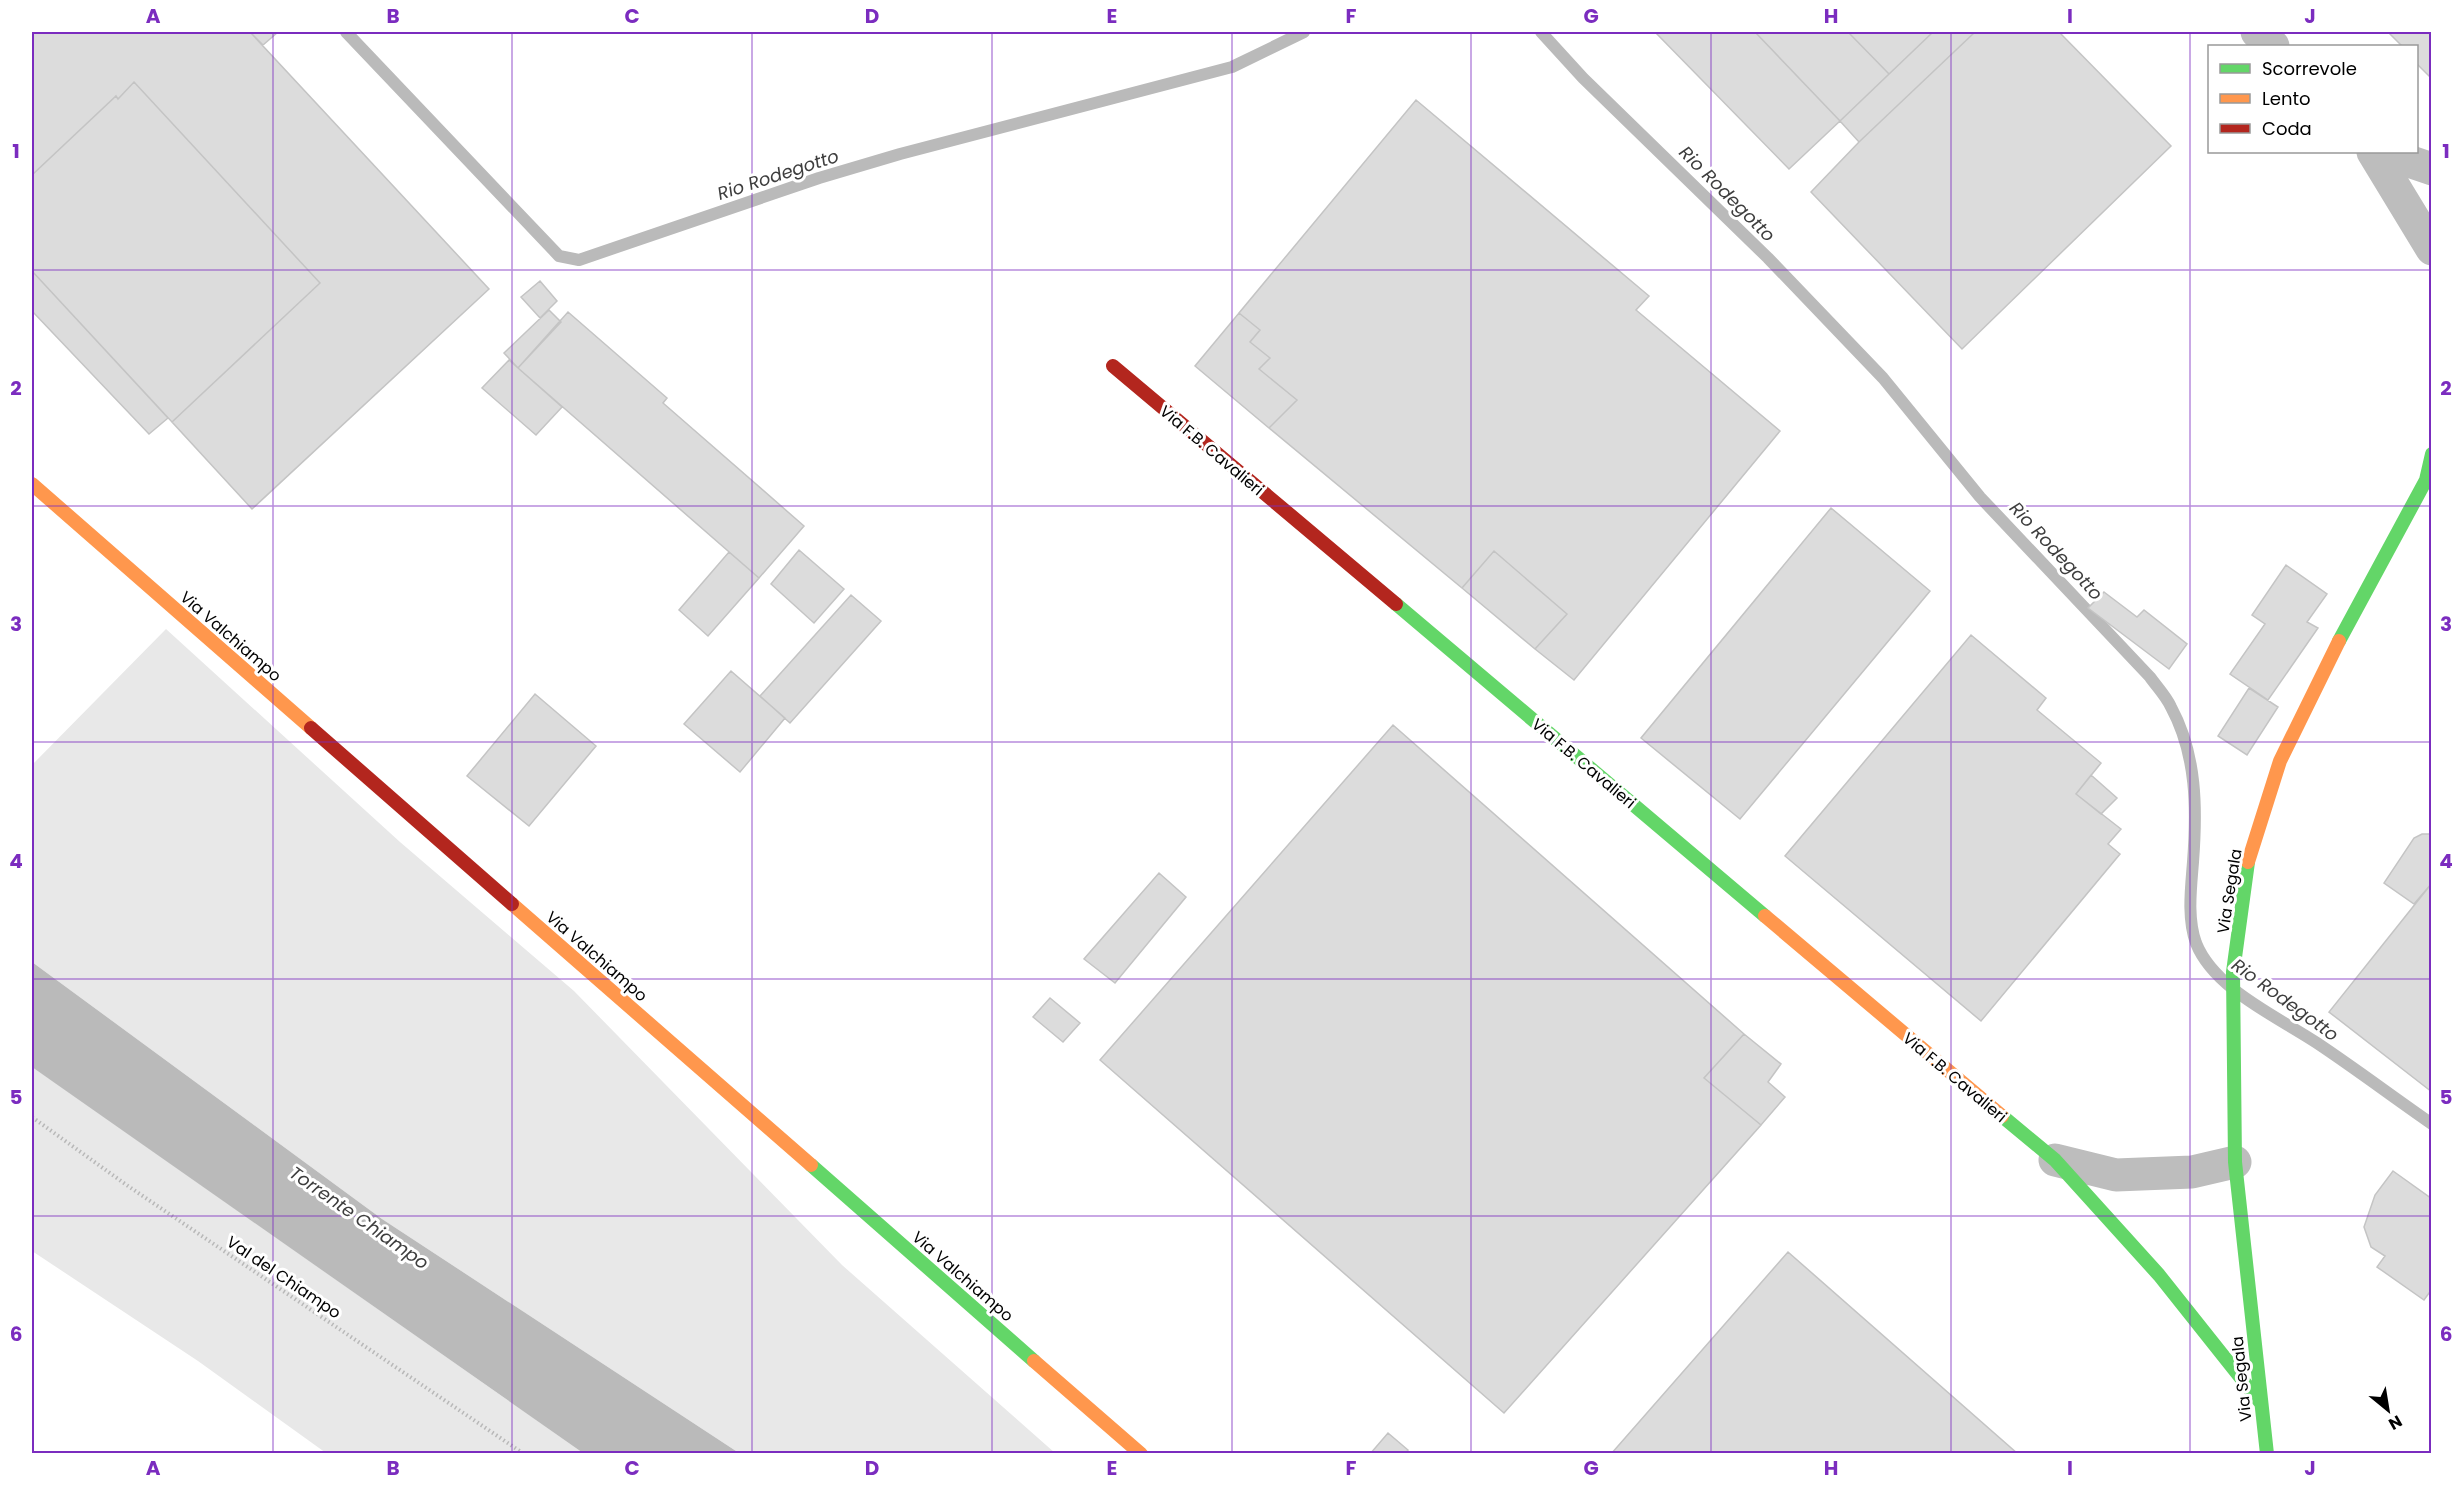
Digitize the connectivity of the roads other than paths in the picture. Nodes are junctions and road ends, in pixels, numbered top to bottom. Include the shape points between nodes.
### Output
1 (2257, 32) edge
2 (2271, 45) edge
3 (2374, 153) edge
4 (2385, 153) edge
5 (2432, 169) edge
6 (2432, 249) edge
7 (1113, 366) dead end
8 (2432, 454) edge
9 (2429, 478) edge
10 (32, 484) edge
11 (2055, 1160) junction
12 (2235, 1162) junction
13 (2260, 1402) junction
14 (1141, 1454) edge
15 (2267, 1454) edge

1 - 2 street
3 - 6 street
4 - 5 street
7 - 11 street, Via F.B. Cavalieri
8 - 9 street, Via Segala
9 - 12 street, Via Segala via 2332,653 2280,761 2249,857 2233,972
10 - 14 street, Via Valchiampo
11 - 12 street, Via F.B. Cavalieri via 2116,1175 2192,1172
11 - 13 street, Via F.B. Cavalieri via 2159,1275
12 - 13 street, Via Segala
13 - 15 street, Via Segala

